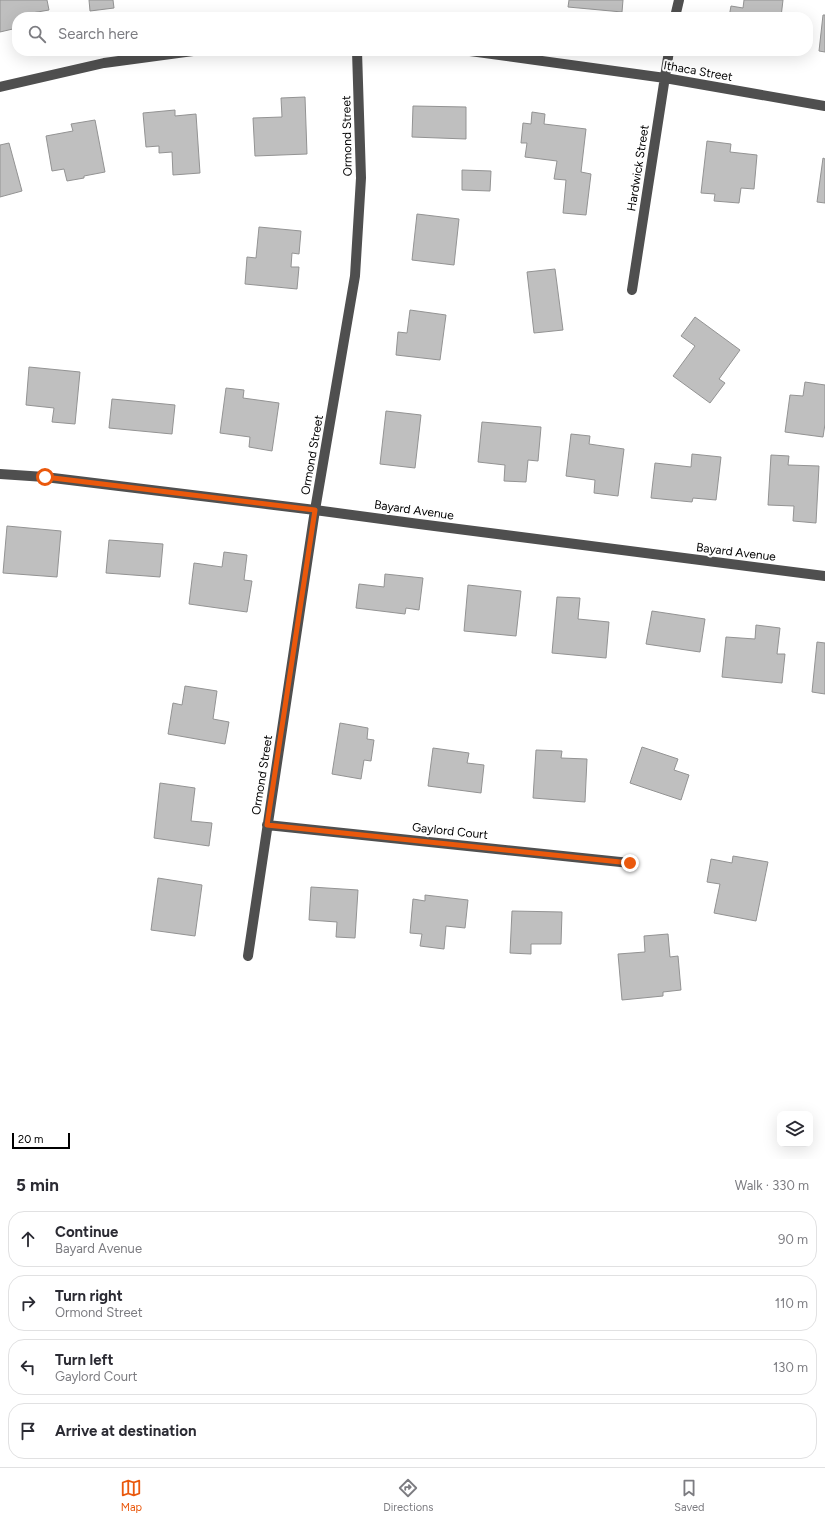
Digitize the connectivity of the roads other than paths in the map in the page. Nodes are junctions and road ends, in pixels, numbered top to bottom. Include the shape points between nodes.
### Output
1 (678, 0) edge
2 (677, 12) edge
3 (156, 56) edge
4 (357, 56) edge
5 (506, 56) edge
6 (668, 56) edge
7 (664, 78) junction
8 (0, 87) edge
9 (825, 106) edge
10 (632, 290) dead end
11 (0, 474) edge
12 (315, 510) junction
13 (825, 576) edge
14 (267, 825) junction
15 (630, 863) dead end
16 (248, 956) dead end

1 - 2 street
3 - 8 street via 104,63
4 - 12 street, Ormond Street via 361,178 356,276
5 - 7 street, Ithaca Street
6 - 7 street, Hardwick Street
7 - 9 street, Ithaca Street
7 - 10 street, Hardwick Street
11 - 12 street, Bayard Avenue via 53,478
12 - 13 street, Bayard Avenue
12 - 14 street, Ormond Street
14 - 15 street, Gaylord Court
14 - 16 street, Ormond Street

